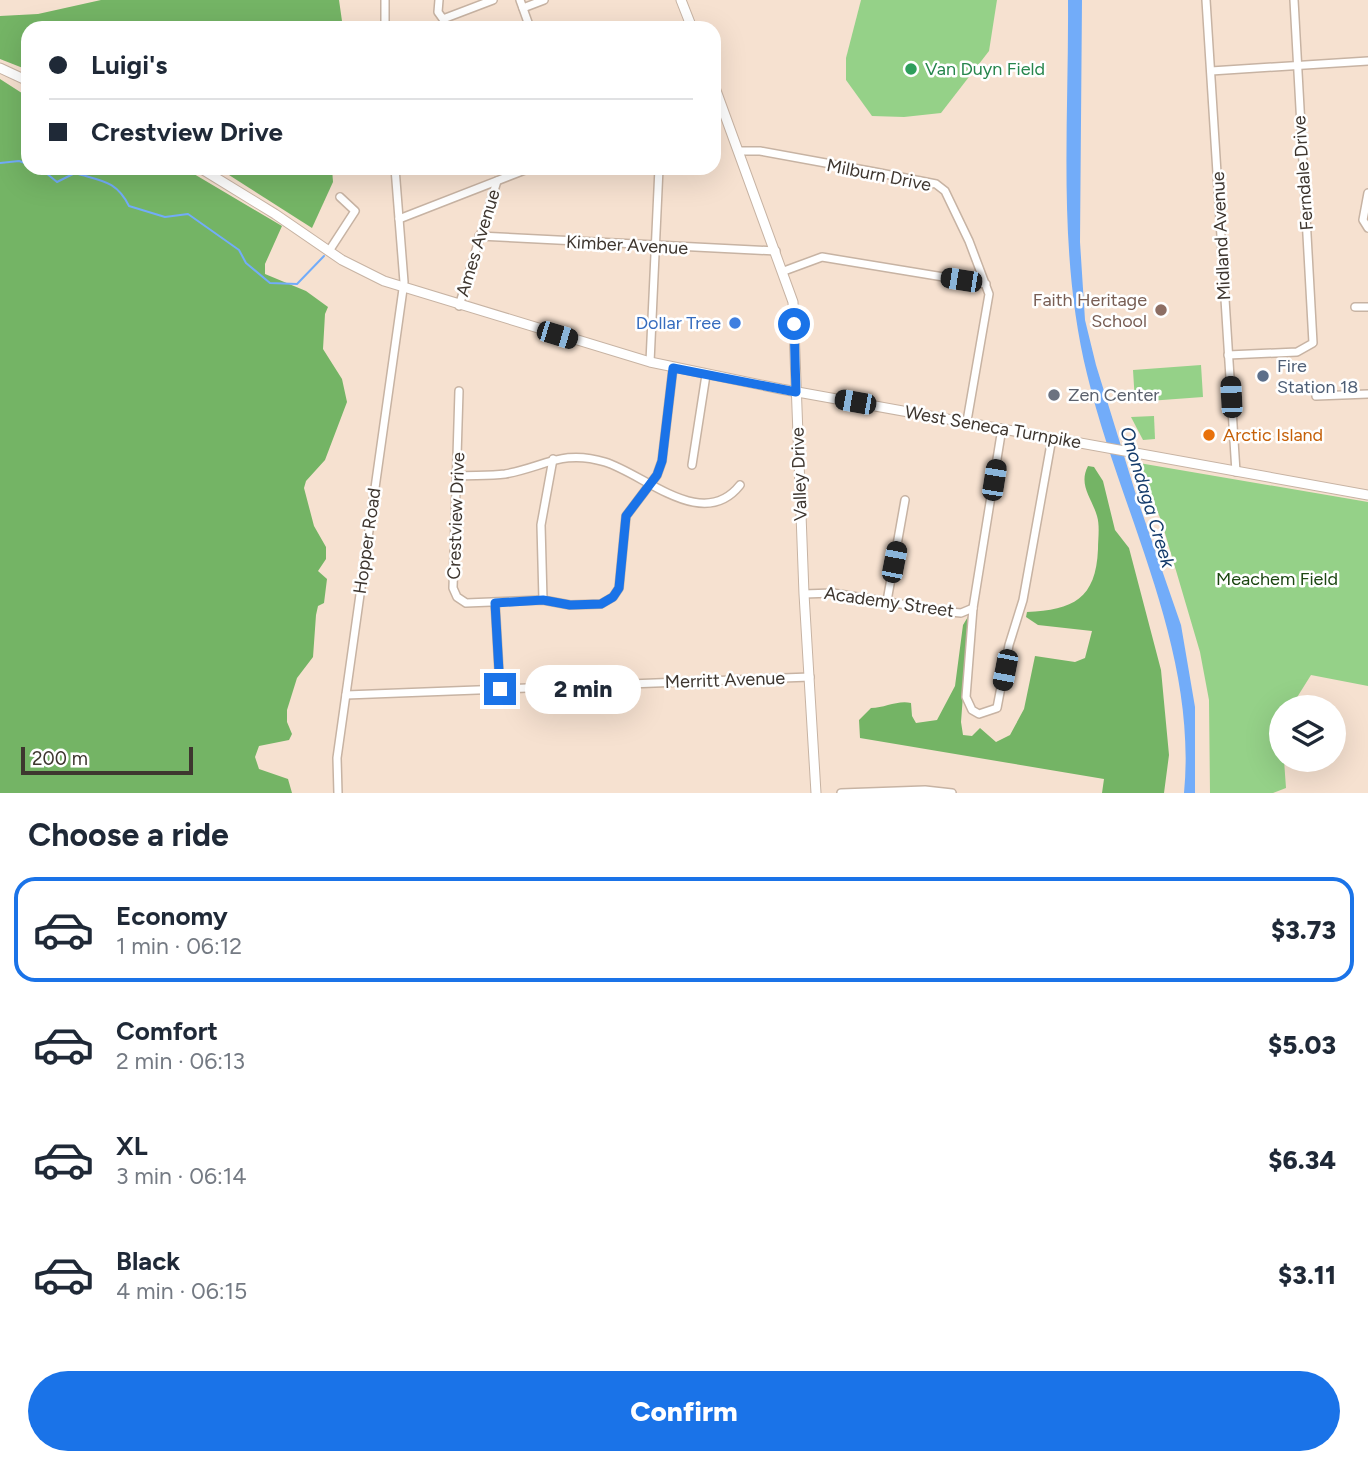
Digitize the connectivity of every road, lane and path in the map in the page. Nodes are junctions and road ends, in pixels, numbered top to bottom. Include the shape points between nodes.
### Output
1 (385, 0) edge
2 (439, 0) edge
3 (493, 0) edge
4 (520, 0) edge
5 (544, 0) edge
6 (681, 0) edge
7 (1206, 0) edge
8 (1294, 0) edge
9 (523, 8) junction
10 (385, 21) edge
11 (528, 21) edge
12 (686, 21) edge
13 (1368, 61) edge
14 (1296, 65) junction
15 (0, 68) edge
16 (1211, 71) junction
17 (21, 78) edge
18 (721, 109) edge
19 (739, 151) junction
20 (211, 175) edge
21 (396, 175) edge
22 (512, 175) edge
23 (659, 175) edge
24 (497, 181) junction
25 (1368, 193) edge
26 (340, 197) dead end
27 (399, 219) junction
28 (1368, 228) edge
29 (479, 236) junction
30 (655, 247) junction
31 (329, 251) junction
32 (776, 251) junction
33 (784, 271) junction
34 (986, 284) junction
35 (402, 289) junction
36 (459, 306) junction
37 (1355, 307) dead end
38 (1368, 307) edge
39 (1228, 355) junction
40 (650, 362) junction
41 (673, 368) junction
42 (706, 375) junction
43 (459, 391) dead end
44 (796, 392) junction
45 (1368, 394) edge
46 (1316, 396) dead end
47 (967, 421) junction
48 (1002, 428) junction
49 (1052, 438) junction
50 (553, 459) junction
51 (692, 465) dead end
52 (1236, 471) junction
53 (457, 476) junction
54 (651, 483) junction
55 (740, 485) dead end
56 (1368, 495) edge
57 (905, 500) dead end
58 (804, 594) junction
59 (543, 600) junction
60 (887, 601) junction
61 (495, 603) junction
62 (973, 608) junction
63 (810, 677) junction
64 (500, 689) junction
65 (345, 695) junction
66 (899, 792) edge
67 (338, 793) edge
68 (816, 793) edge
69 (841, 793) edge
70 (952, 793) edge

1 - 10 street
2 - 3 street via 440,17 446,19
4 - 9 street
5 - 9 street
6 - 12 main road
7 - 16 street, Midland Avenue
8 - 14 street, Ferndale Drive
9 - 11 street
13 - 14 street
14 - 16 street
14 - 39 street, Ferndale Drive via 1311,346 1297,352
15 - 17 main road
16 - 39 street, Midland Avenue
18 - 19 main road, Valley Drive
19 - 32 main road, Valley Drive
19 - 34 street, Milburn Drive via 936,184 945,191
20 - 31 main road, West Seneca Turnpike
21 - 27 street, Hopper Road
22 - 24 street
23 - 30 street
24 - 27 street
24 - 29 street, Ames Avenue
25 - 28 street via 1363,220
26 - 31 street via 355,211
27 - 35 street, Hopper Road
29 - 30 street, Kimber Avenue
29 - 36 street, Ames Avenue
30 - 32 street, Kimber Avenue
30 - 40 street
31 - 35 main road, West Seneca Turnpike
32 - 33 main road, Valley Drive
33 - 34 street via 822,257
33 - 44 main road, Valley Drive via 793,302
34 - 47 street, Milburn Drive via 988,306
35 - 36 main road, West Seneca Turnpike
35 - 65 street, Hopper Road
36 - 40 main road, West Seneca Turnpike
37 - 38 street
39 - 52 street, Midland Avenue
40 - 41 main road, West Seneca Turnpike
41 - 42 main road, West Seneca Turnpike
41 - 54 street via 666,443
42 - 44 main road, West Seneca Turnpike
42 - 51 street
43 - 53 street, Crestview Drive
44 - 47 main road, West Seneca Turnpike
44 - 58 main road, Valley Drive
45 - 46 street
47 - 48 main road, West Seneca Turnpike
48 - 49 main road, West Seneca Turnpike
48 - 62 street
49 - 52 main road, West Seneca Turnpike
49 - 62 street via 1023,600 997,708 986,714 972,710 966,697
50 - 53 street via 508,473
50 - 54 street via 587,457
50 - 59 street via 541,525
52 - 56 main road, West Seneca Turnpike
53 - 61 street, Crestview Drive via 453,588 462,602
54 - 55 street via 698,504 720,501
54 - 59 street via 626,516 619,588 613,597 601,604
57 - 60 street
58 - 60 street, Academy Street
58 - 63 main road, Valley Drive
59 - 61 street
60 - 62 street, Academy Street via 961,613
61 - 64 street
63 - 64 street, Merritt Avenue
63 - 68 main road, Valley Drive
64 - 65 street, Merritt Avenue
65 - 67 street, Hopper Road
66 - 69 street
66 - 70 street

